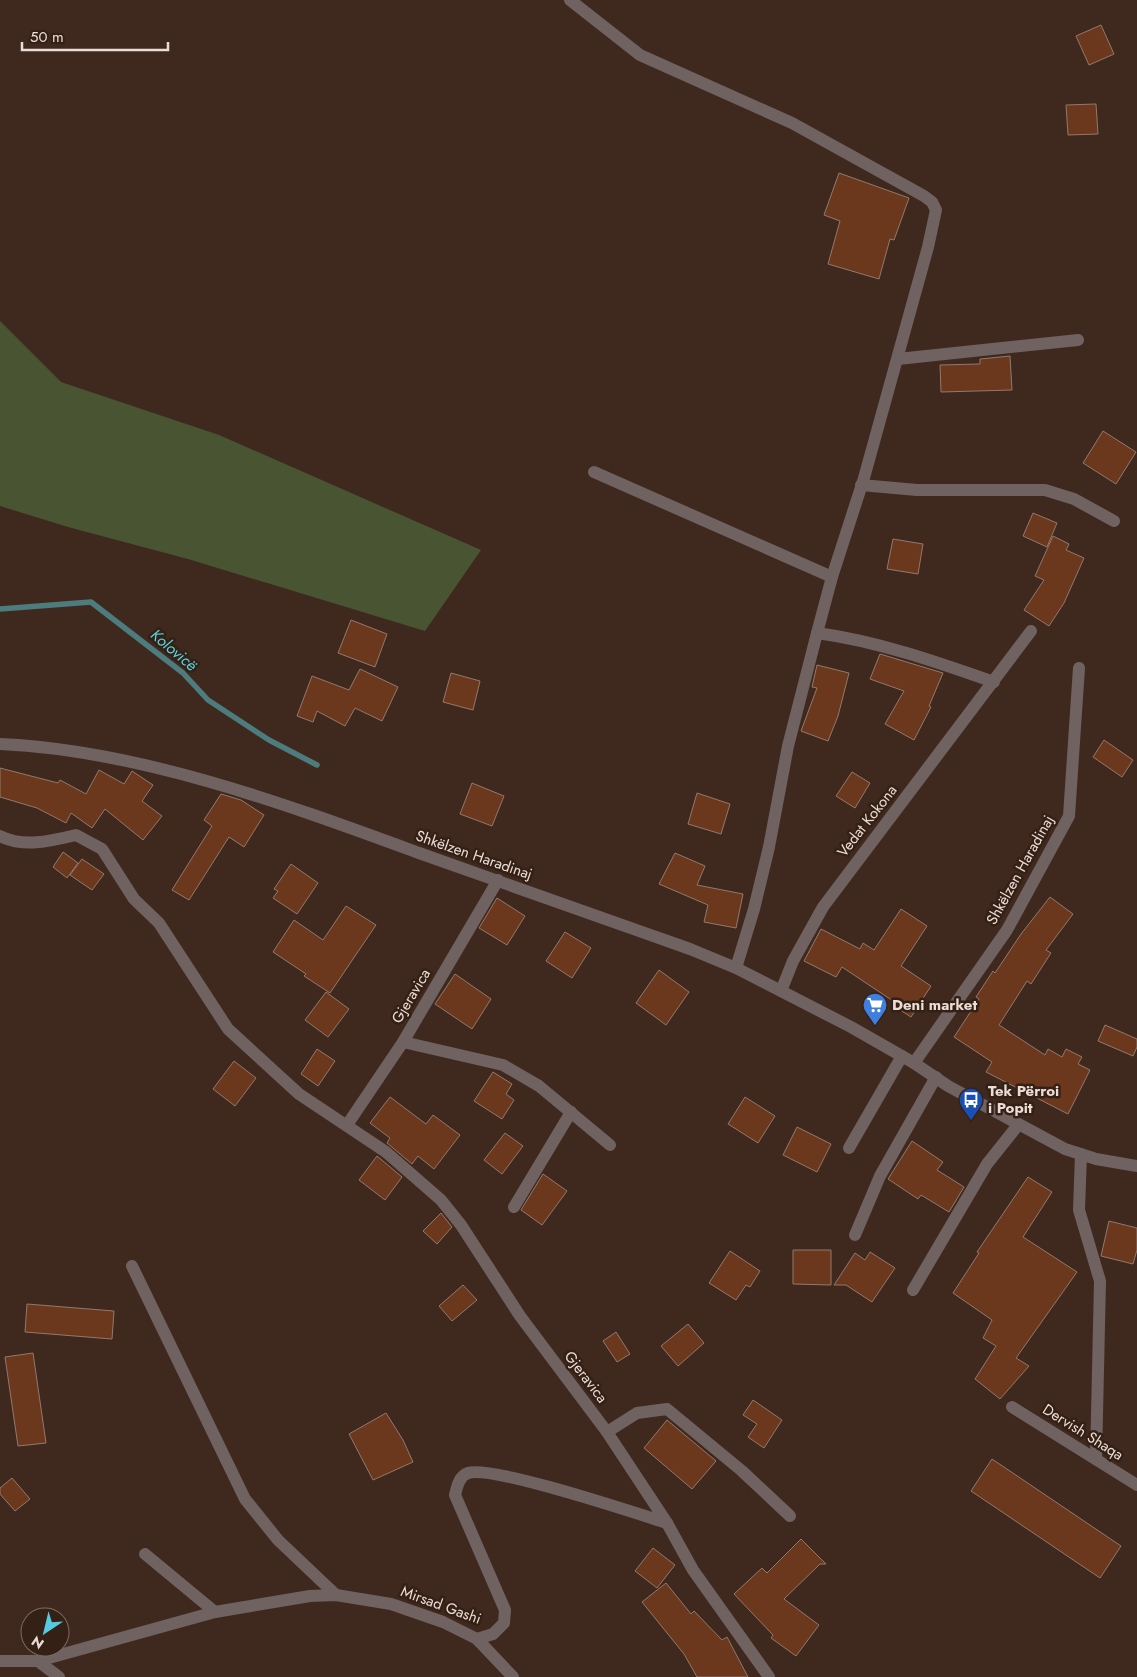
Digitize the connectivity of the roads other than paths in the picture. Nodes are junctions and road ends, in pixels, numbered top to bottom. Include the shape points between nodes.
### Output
1 (570, 0) edge
2 (1078, 340) dead end
3 (898, 359) junction
4 (594, 472) dead end
5 (861, 485) junction
6 (1114, 521) dead end
7 (832, 577) junction
8 (1031, 631) dead end
9 (817, 633) junction
10 (1079, 668) dead end
11 (994, 682) junction
12 (0, 744) edge
13 (0, 836) edge
14 (498, 880) junction
15 (736, 968) junction
16 (781, 991) junction
17 (403, 1042) junction
18 (902, 1056) junction
19 (914, 1063) junction
20 (936, 1077) junction
21 (571, 1112) junction
22 (347, 1125) junction
23 (1018, 1125) junction
24 (610, 1145) dead end
25 (849, 1148) dead end
26 (1081, 1154) junction
27 (1137, 1166) edge
28 (514, 1207) dead end
29 (856, 1235) dead end
30 (132, 1266) dead end
31 (913, 1290) dead end
32 (1012, 1407) dead end
33 (607, 1432) junction
34 (1096, 1459) junction
35 (1137, 1485) edge
36 (790, 1516) dead end
37 (668, 1522) junction
38 (145, 1554) dead end
39 (336, 1595) junction
40 (215, 1612) junction
41 (477, 1639) junction
42 (0, 1661) edge
43 (38, 1661) junction
44 (59, 1677) edge
45 (513, 1677) edge
46 (769, 1677) edge

1 - 3 street via 640,55 792,123 932,202 936,210 933,227
2 - 3 street
3 - 5 street
4 - 7 street
5 - 6 street via 917,490 1045,490 1074,499
5 - 7 street
7 - 9 street
8 - 11 street, Vedat Kokona
9 - 11 street via 877,645
9 - 15 street via 788,746 758,892
10 - 19 street, Shkëlzen Haradinaj via 1069,816 1007,930
11 - 16 street, Vedat Kokona via 823,907 793,961
12 - 14 street, Shkëlzen Haradinaj via 45,746 111,758 231,788
13 - 22 street, Gjeravica via 10,841 45,843 76,835 102,849 134,899 159,923 228,1029 300,1094
14 - 15 street, Shkëlzen Haradinaj
14 - 17 street, Gjeravica
15 - 16 street, Shkëlzen Haradinaj
16 - 18 street, Shkëlzen Haradinaj
17 - 21 street via 503,1065 539,1086
17 - 22 street, Gjeravica
18 - 19 street, Shkëlzen Haradinaj
18 - 25 street
19 - 20 street, Shkëlzen Haradinaj
20 - 23 street, Shkëlzen Haradinaj
20 - 29 street via 880,1176
21 - 24 street
21 - 28 street
22 - 33 street, Gjeravica via 386,1152 441,1200 520,1316
23 - 26 street, Shkëlzen Haradinaj
23 - 31 street via 987,1164
26 - 27 street, Shkëlzen Haradinaj
26 - 34 street via 1080,1210 1100,1281
30 - 39 street via 245,1499 278,1540
32 - 34 street, Dervish Shaqa
33 - 36 street via 636,1413 667,1409
33 - 37 street, Gjeravica
34 - 35 street, Dervish Shaqa
37 - 41 street, Mirsad Gashi via 537,1484 478,1471 466,1474 458,1483 456,1495 505,1610 504,1623 493,1634
37 - 46 street, Gjeravica via 693,1570
38 - 40 street
39 - 40 street, Mirsad Gashi via 310,1596
39 - 41 street, Mirsad Gashi via 391,1604 443,1622
40 - 43 street, Mirsad Gashi
41 - 45 street
42 - 43 street, Mirsad Gashi
43 - 44 street

